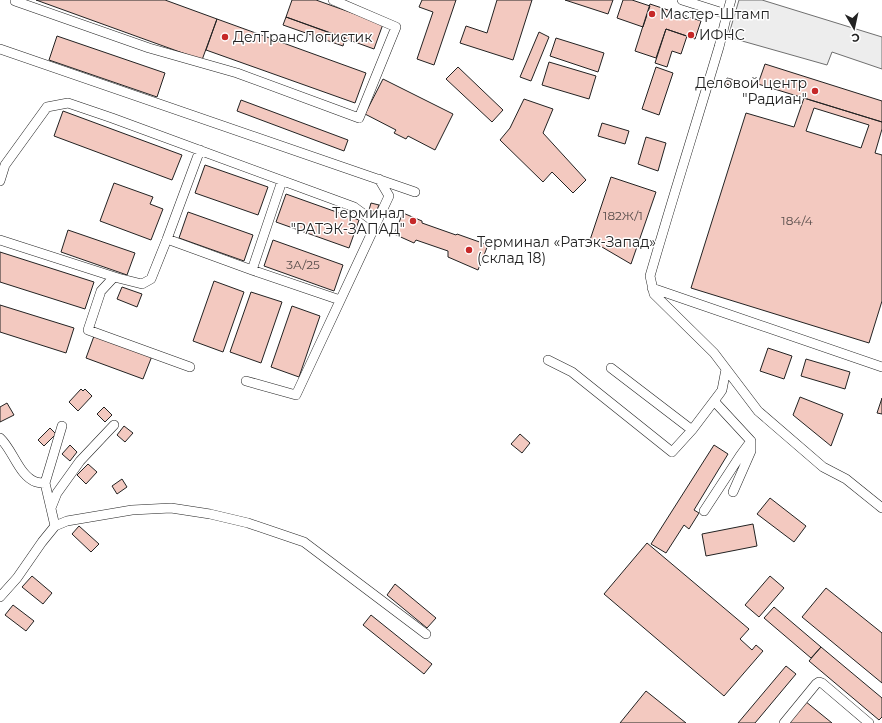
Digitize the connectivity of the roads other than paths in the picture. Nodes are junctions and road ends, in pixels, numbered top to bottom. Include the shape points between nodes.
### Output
1 (15, 0) edge
2 (333, 0) edge
3 (682, 0) edge
4 (731, 0) edge
5 (726, 14) junction
6 (0, 49) edge
7 (200, 150) junction
8 (379, 179) junction
9 (0, 181) edge
10 (282, 181) junction
11 (415, 192) dead end
12 (376, 223) junction
13 (167, 239) junction
14 (0, 240) edge
15 (252, 270) junction
16 (114, 277) junction
17 (652, 288) junction
18 (340, 300) junction
19 (548, 360) dead end
20 (190, 367) dead end
21 (882, 367) edge
22 (611, 368) dead end
23 (726, 369) junction
24 (246, 381) dead end
25 (714, 401) junction
26 (114, 425) dead end
27 (62, 426) dead end
28 (692, 430) junction
29 (0, 438) edge
30 (751, 441) junction
31 (46, 484) junction
32 (733, 492) dead end
33 (51, 508) junction
34 (882, 508) edge
35 (704, 511) dead end
36 (55, 526) junction
37 (0, 597) edge
38 (426, 634) dead end
39 (784, 723) edge
40 (869, 723) edge

1 - 2 lane via 149,48 237,73 359,118 396,27
3 - 5 lane
4 - 5 lane
5 - 17 lane via 720,45 650,276
6 - 8 lane
7 - 9 lane via 68,103 47,107 5,165
7 - 10 lane
7 - 13 lane
8 - 11 lane
8 - 12 lane via 389,196
10 - 12 lane via 354,207
10 - 15 lane
12 - 18 lane
13 - 15 lane
13 - 16 lane via 151,279 142,284
14 - 16 lane
15 - 18 lane
16 - 20 lane via 101,291 88,330
17 - 21 lane
17 - 23 lane via 654,294 714,353
18 - 24 lane via 296,395
19 - 28 lane via 572,372 672,452
22 - 28 lane
23 - 25 lane via 722,390
23 - 34 lane via 758,411 822,467 846,479
25 - 28 lane
25 - 30 lane
26 - 33 lane via 80,461 57,493
27 - 31 lane
29 - 31 lane via 26,475 36,482
30 - 32 lane via 751,451
30 - 35 lane
31 - 33 lane
33 - 36 lane
36 - 37 lane
36 - 38 lane via 67,521 132,510 171,508 248,523 304,542
39 - 40 lane via 819,682

